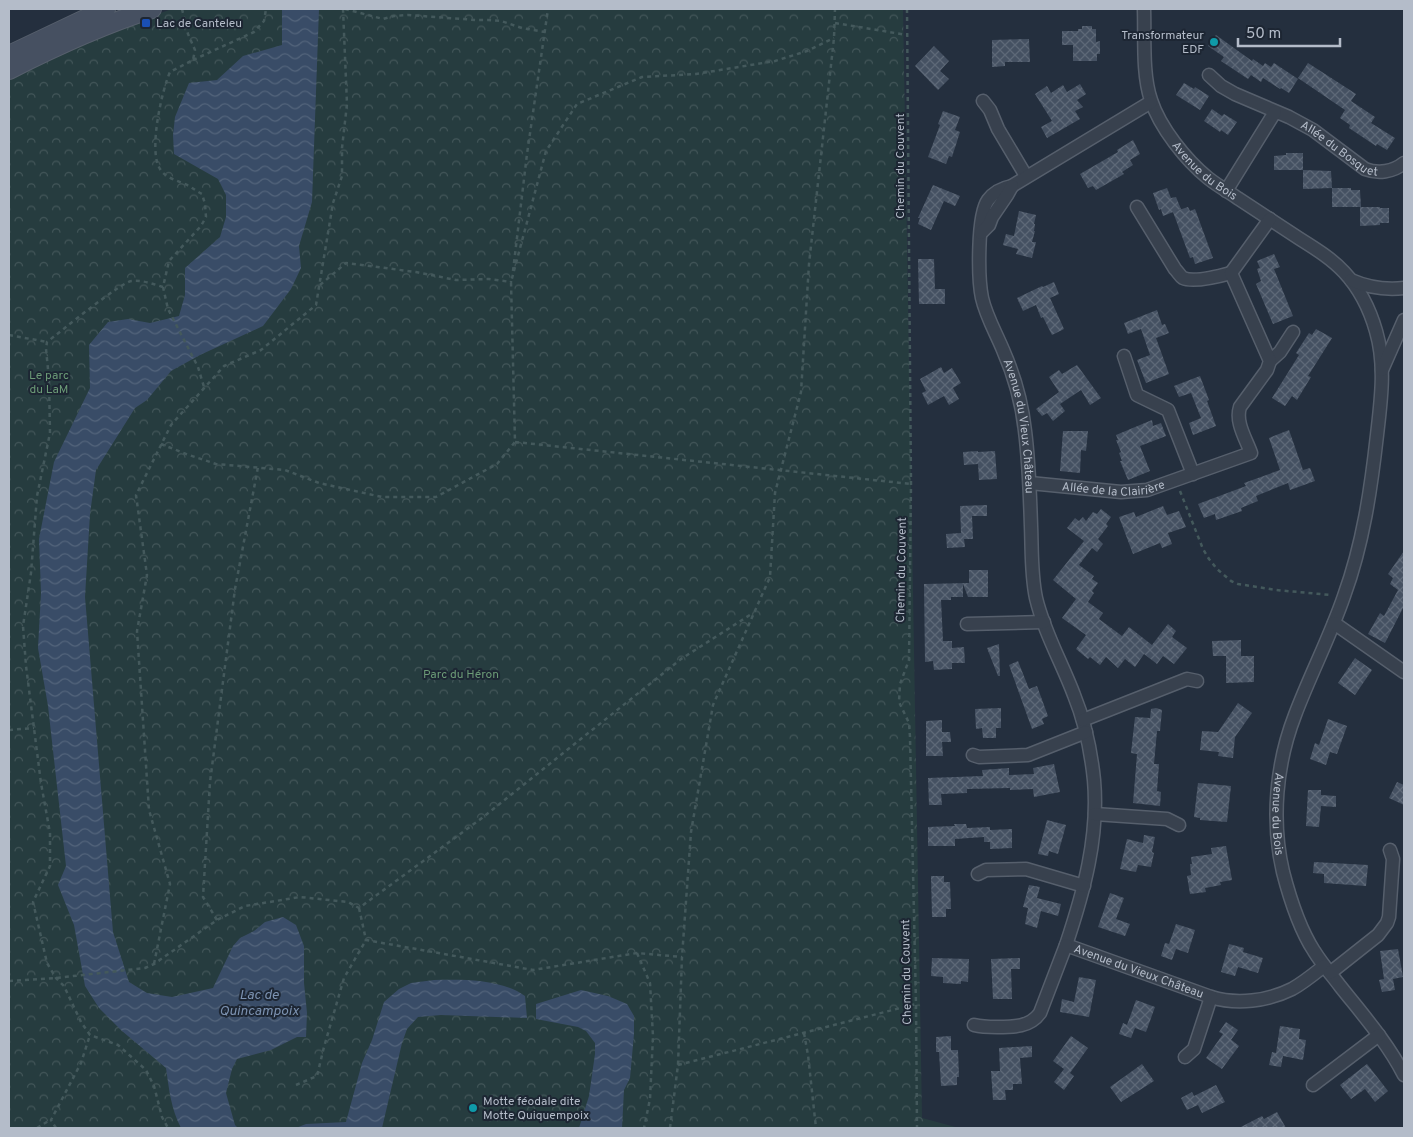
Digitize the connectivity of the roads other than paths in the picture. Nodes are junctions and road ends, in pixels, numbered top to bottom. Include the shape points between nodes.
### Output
1 (106, 9) edge
2 (152, 9) edge
3 (1144, 9) edge
4 (83, 20) edge
5 (9, 55) edge
6 (9, 70) edge
7 (1209, 74) dead end
8 (983, 101) dead end
9 (1151, 102) junction
10 (1275, 112) junction
11 (1404, 163) edge
12 (1026, 176) junction
13 (1226, 190) junction
14 (1137, 207) dead end
15 (1270, 219) junction
16 (1231, 273) junction
17 (1350, 280) junction
18 (1404, 288) edge
19 (1404, 320) edge
20 (1293, 332) dead end
21 (1124, 356) dead end
22 (1270, 361) junction
23 (1382, 371) junction
24 (1194, 474) junction
25 (1030, 483) junction
26 (1044, 622) junction
27 (1334, 623) junction
28 (967, 624) dead end
29 (1404, 672) edge
30 (1196, 681) dead end
31 (1084, 726) junction
32 (973, 755) dead end
33 (1095, 814) junction
34 (1179, 825) dead end
35 (1390, 850) dead end
36 (978, 874) dead end
37 (1084, 886) junction
38 (1066, 944) junction
39 (1327, 970) junction
40 (1211, 997) junction
41 (974, 1025) dead end
42 (1379, 1035) junction
43 (1185, 1056) dead end
44 (1404, 1075) edge
45 (1313, 1085) dead end

1 - 4 main road
2 - 4 main road
3 - 9 street, Avenue du Bois via 1147,83
4 - 5 main road
4 - 6 main road via 50,49
7 - 10 street, Allée du Bosquet via 1234,94
8 - 12 street
9 - 12 street, Avenue du Vieux Château
9 - 13 street, Avenue du Bois via 1184,154 1210,180
10 - 11 street, Allée du Bosquet via 1313,130 1369,171 1387,171
10 - 13 street
12 - 25 street, Avenue du Vieux Château via 1012,186 980,234 980,278 982,298 1016,384
13 - 15 street, Avenue du Bois
14 - 16 street via 1183,277 1194,279
15 - 16 street
15 - 17 street, Avenue du Bois via 1329,258
16 - 22 street
17 - 18 street via 1381,288
17 - 23 street, Avenue du Bois via 1367,307 1376,330
19 - 23 street, Avenue du Bois
20 - 22 street, Allée de la Clairière
21 - 24 street via 1137,395 1168,410
22 - 24 street, Allée de la Clairière via 1239,412 1239,422 1250,453
23 - 27 street, Avenue du Bois via 1372,483 1363,531
24 - 25 street, Allée de la Clairière via 1131,493
25 - 26 street, Avenue du Vieux Château via 1033,574
26 - 28 street
26 - 31 street, Avenue du Vieux Château
27 - 29 street
27 - 39 street, Avenue du Bois via 1290,728 1280,770 1277,802 1279,846 1286,881 1307,939
30 - 31 street via 1187,678
31 - 32 street via 1028,755
31 - 33 street, Avenue du Vieux Château via 1094,782
33 - 34 street via 1167,819
33 - 37 street, Avenue du Vieux Château
35 - 39 street via 1393,859 1389,917 1384,930
36 - 37 street via 986,870 1026,869
37 - 38 street, Avenue du Vieux Château
38 - 40 street, Avenue du Vieux Château
38 - 41 street, Avenue du Vieux Château via 1038,1017 1016,1026
39 - 40 street, Avenue du Vieux Château via 1269,997 1239,1001
39 - 42 street, Avenue du Bois
40 - 43 street, Avenue du Vieux Château via 1194,1048
42 - 44 street, Avenue du Bois
42 - 45 street

